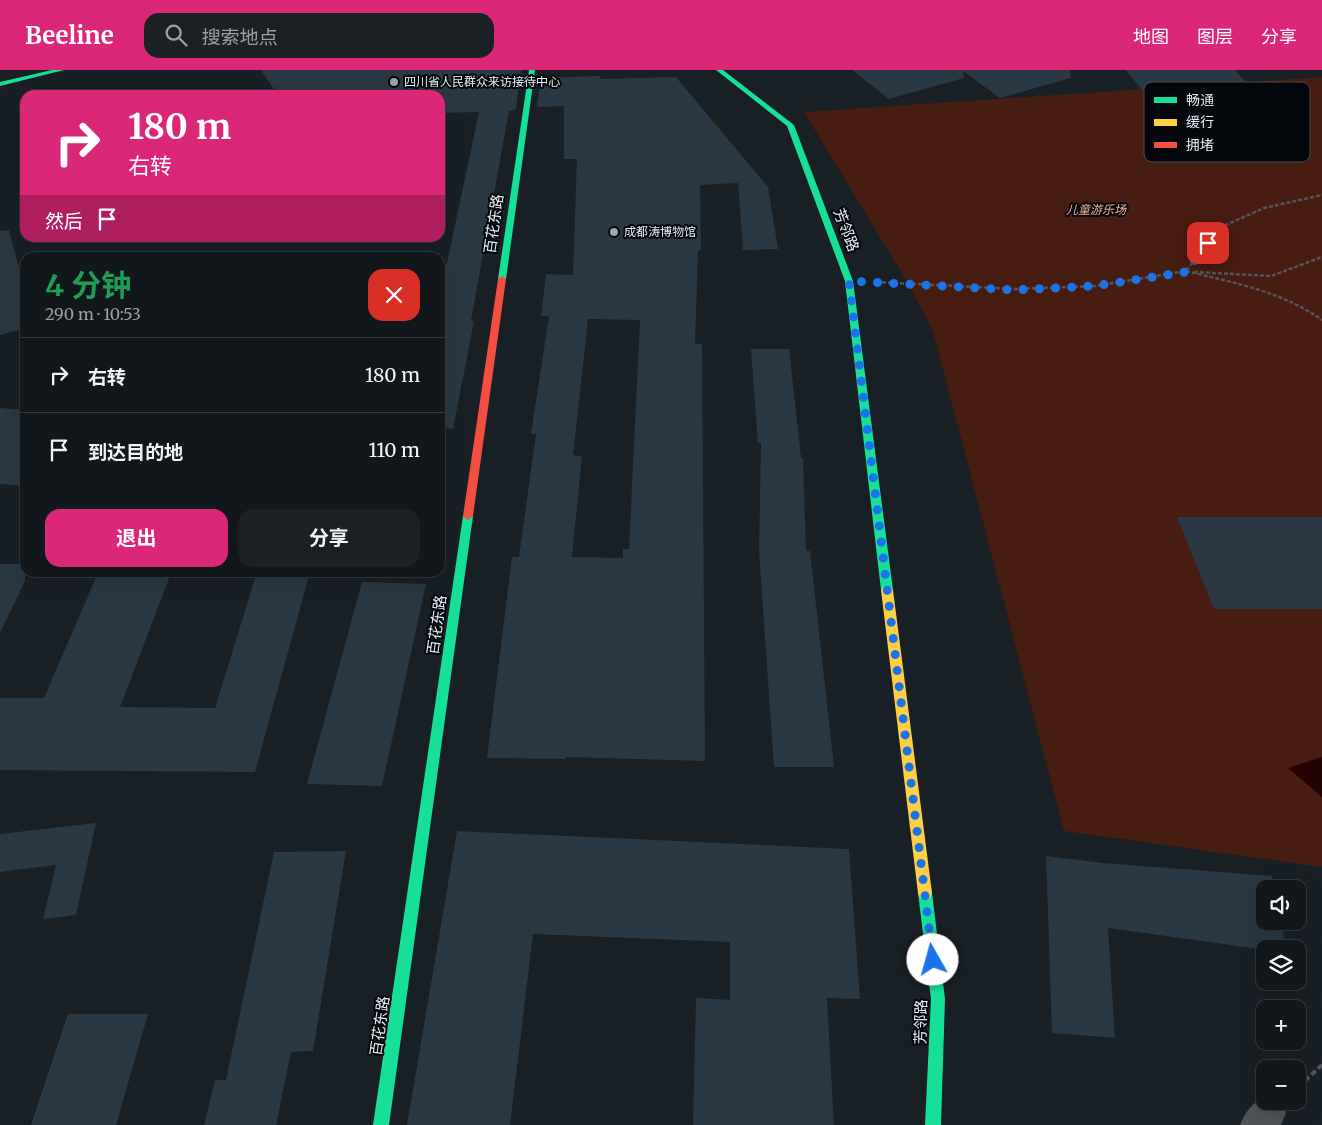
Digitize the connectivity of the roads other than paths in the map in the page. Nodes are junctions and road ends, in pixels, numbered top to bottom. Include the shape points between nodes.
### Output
1 (61, 70) edge
2 (532, 70) edge
3 (719, 70) edge
4 (0, 84) edge
5 (382, 1125) edge
6 (933, 1125) edge

1 - 4 street
2 - 5 street, 百花东路
3 - 6 street, 芳邻路 via 790,125 849,281 938,999

